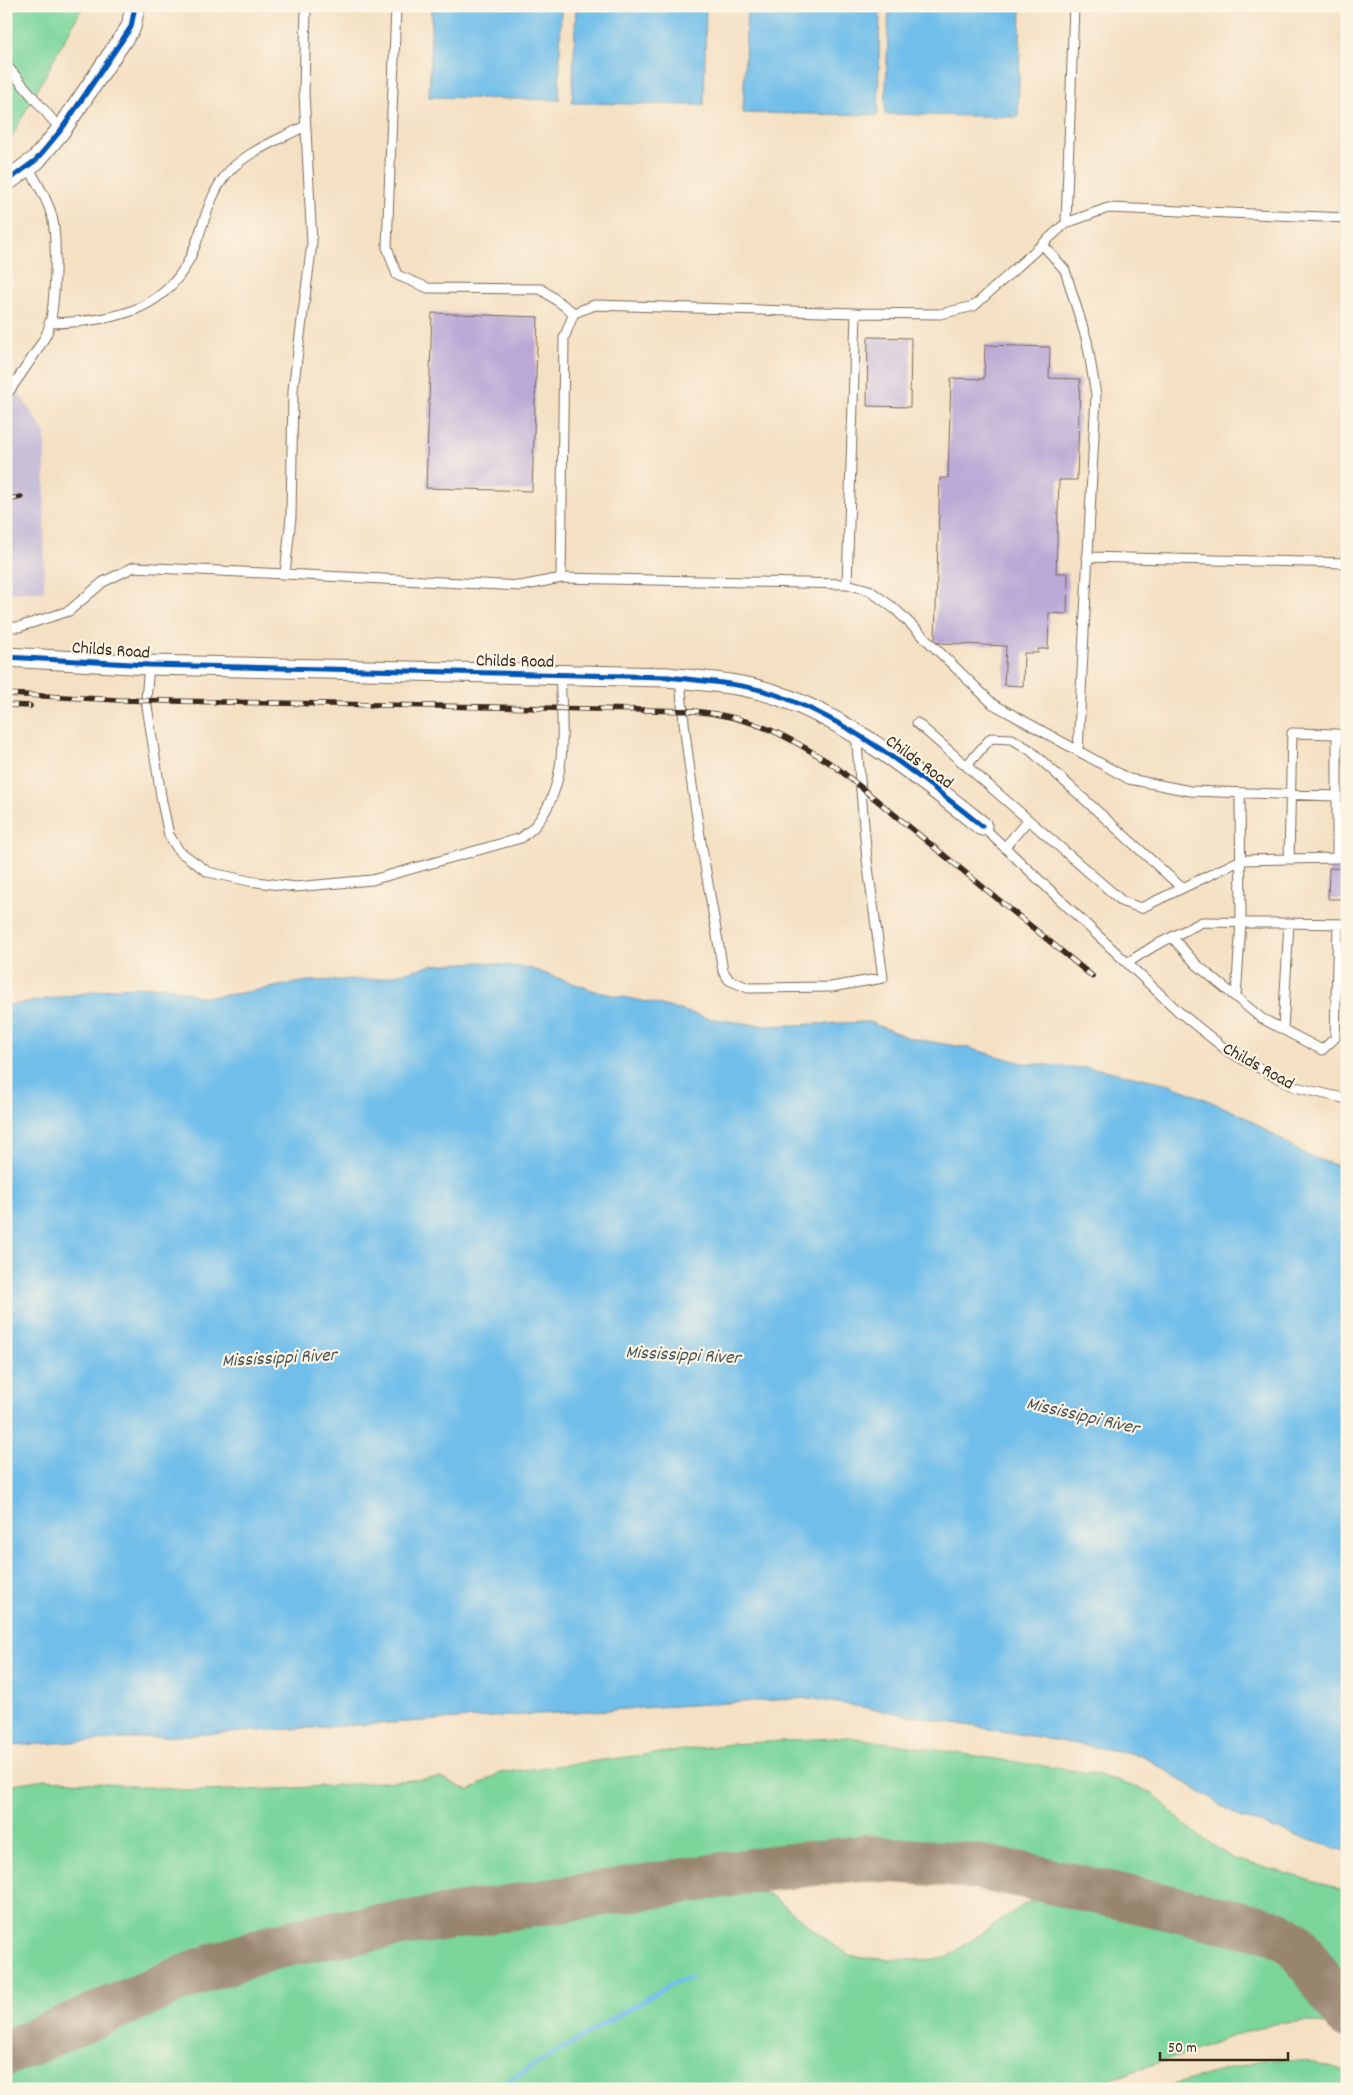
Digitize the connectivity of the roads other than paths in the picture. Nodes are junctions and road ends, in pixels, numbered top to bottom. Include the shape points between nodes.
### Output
1 (135, 6) edge
2 (306, 6) edge
3 (396, 6) edge
4 (1074, 6) edge
5 (6, 65) edge
6 (305, 126) junction
7 (61, 130) junction
8 (28, 166) junction
9 (6, 182) edge
10 (1347, 218) edge
11 (1066, 223) junction
12 (1043, 246) junction
13 (574, 313) junction
14 (856, 314) junction
15 (49, 323) junction
16 (6, 396) edge
17 (1086, 557) junction
18 (1347, 563) edge
19 (285, 574) junction
20 (561, 578) junction
21 (847, 584) junction
22 (6, 627) edge
23 (6, 657) edge
24 (149, 666) junction
25 (560, 674) junction
26 (680, 678) junction
27 (917, 724) dead end
28 (856, 733) junction
29 (1078, 751) junction
30 (966, 766) junction
31 (1240, 793) junction
32 (1292, 794) junction
33 (1336, 796) junction
34 (1028, 820) junction
35 (982, 826) joint
36 (1005, 847) junction
37 (1290, 859) junction
38 (1241, 860) junction
39 (1182, 888) junction
40 (1241, 922) junction
41 (1290, 923) junction
42 (1343, 924) edge
43 (1172, 937) junction
44 (1127, 963) junction
45 (1236, 997) junction
46 (1283, 1029) junction
47 (1347, 1099) edge

1 - 7 street via 130,28
2 - 6 lane
3 - 13 lane via 387,247 397,275 428,288 542,289
4 - 11 lane
5 - 7 lane
6 - 15 lane via 243,159 225,175 215,191 189,262 179,278 162,294 142,309 111,318 81,323
6 - 19 lane via 312,243 293,390 291,517
7 - 8 street
8 - 9 street
8 - 15 lane via 48,204 53,222 55,256
10 - 11 lane via 1108,208
11 - 12 lane
12 - 14 lane via 974,306 940,314
12 - 17 lane via 1066,270 1087,341 1096,395
13 - 14 lane via 596,305
13 - 20 lane via 564,338
14 - 21 lane
15 - 16 lane via 47,334
17 - 18 lane
17 - 29 lane
19 - 20 lane via 521,586
19 - 22 lane via 134,567 103,582 69,611 19,627
20 - 21 lane
21 - 29 lane via 869,590 895,609 993,704
23 - 24 street, Childs Road
24 - 25 street, Childs Road
24 - 25 lane via 146,700 156,772 169,835 179,851 208,872 295,887 372,880 521,838 538,822 556,787 561,763
25 - 26 street, Childs Road
26 - 28 street, Childs Road via 772,693
26 - 28 lane via 696,808 723,971 730,980 748,988 831,987 883,978 867,860
27 - 30 lane
28 - 35 street, Childs Road via 911,770
29 - 31 lane via 1129,779 1190,791
30 - 34 lane
30 - 39 lane via 991,738 1012,739 1030,750
31 - 32 lane
31 - 38 lane
32 - 33 lane
32 - 33 lane via 1292,734 1337,734
32 - 37 lane
33 - 37 lane via 1337,858
34 - 36 lane
34 - 39 lane via 1123,902 1141,908
35 - 36 lane, Childs Road
36 - 44 lane, Childs Road
37 - 38 lane
38 - 39 lane
38 - 40 lane
40 - 41 lane
40 - 43 lane via 1202,922
40 - 45 lane
41 - 42 lane
41 - 46 lane
42 - 46 lane via 1335,1038 1322,1050
43 - 44 lane
43 - 45 lane via 1196,964
44 - 47 lane, Childs Road via 1178,1011 1230,1052 1296,1087
45 - 46 lane via 1261,1018

